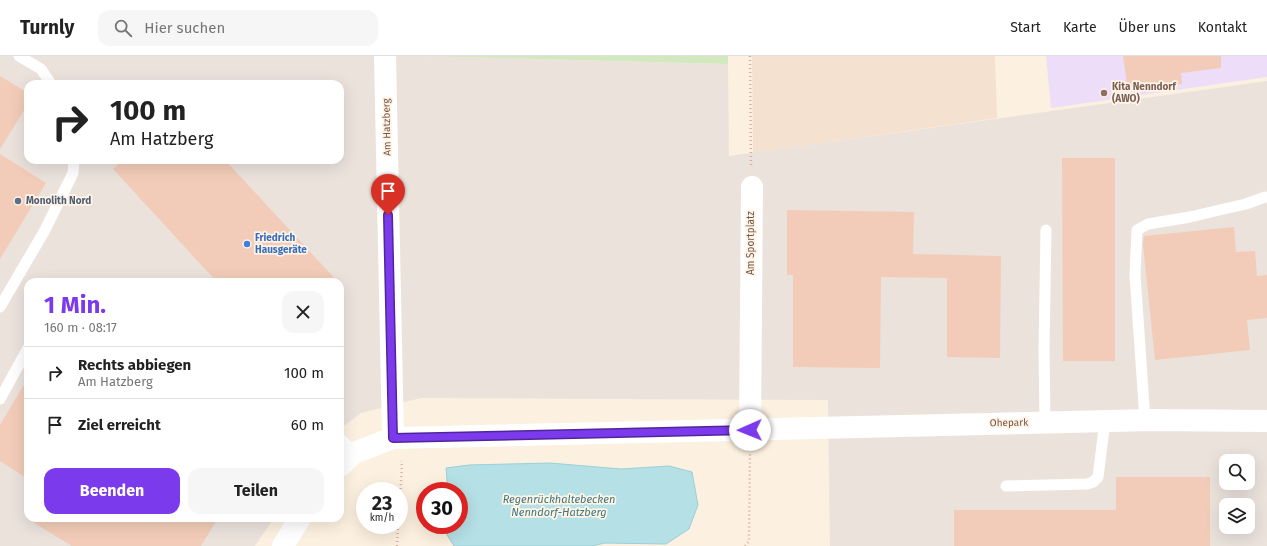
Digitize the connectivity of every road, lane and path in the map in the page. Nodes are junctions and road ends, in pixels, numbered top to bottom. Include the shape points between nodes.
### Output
1 (19, 56) edge
2 (385, 56) edge
3 (750, 56) edge
4 (48, 80) edge
5 (74, 164) edge
6 (752, 187) joint
7 (1265, 197) dead end
8 (1046, 230) dead end
9 (0, 307) edge
10 (24, 355) edge
11 (0, 399) edge
12 (1145, 420) junction
13 (1105, 421) junction
14 (1267, 421) edge
15 (1046, 422) junction
16 (750, 430) junction
17 (393, 438) junction
18 (345, 452) edge
19 (401, 482) edge
20 (1006, 486) dead end
21 (298, 522) edge
22 (398, 534) edge
23 (283, 546) edge
24 (397, 546) edge
25 (745, 546) edge

1 - 4 lane via 41,69
2 - 17 street, Am Hatzberg
3 - 6 path
5 - 9 lane via 73,173 45,230
6 - 16 street, Am Sportplatz
7 - 12 lane via 1190,217 1148,224 1137,230 1135,275
8 - 15 lane
10 - 11 lane
12 - 13 street, Ohepark
12 - 14 street, Ohepark
13 - 15 street, Ohepark
13 - 20 lane via 1098,477 1093,482
15 - 16 street, Ohepark
16 - 17 street
16 - 25 path via 749,541
17 - 18 street
17 - 19 path via 402,466
21 - 23 street
22 - 24 path

